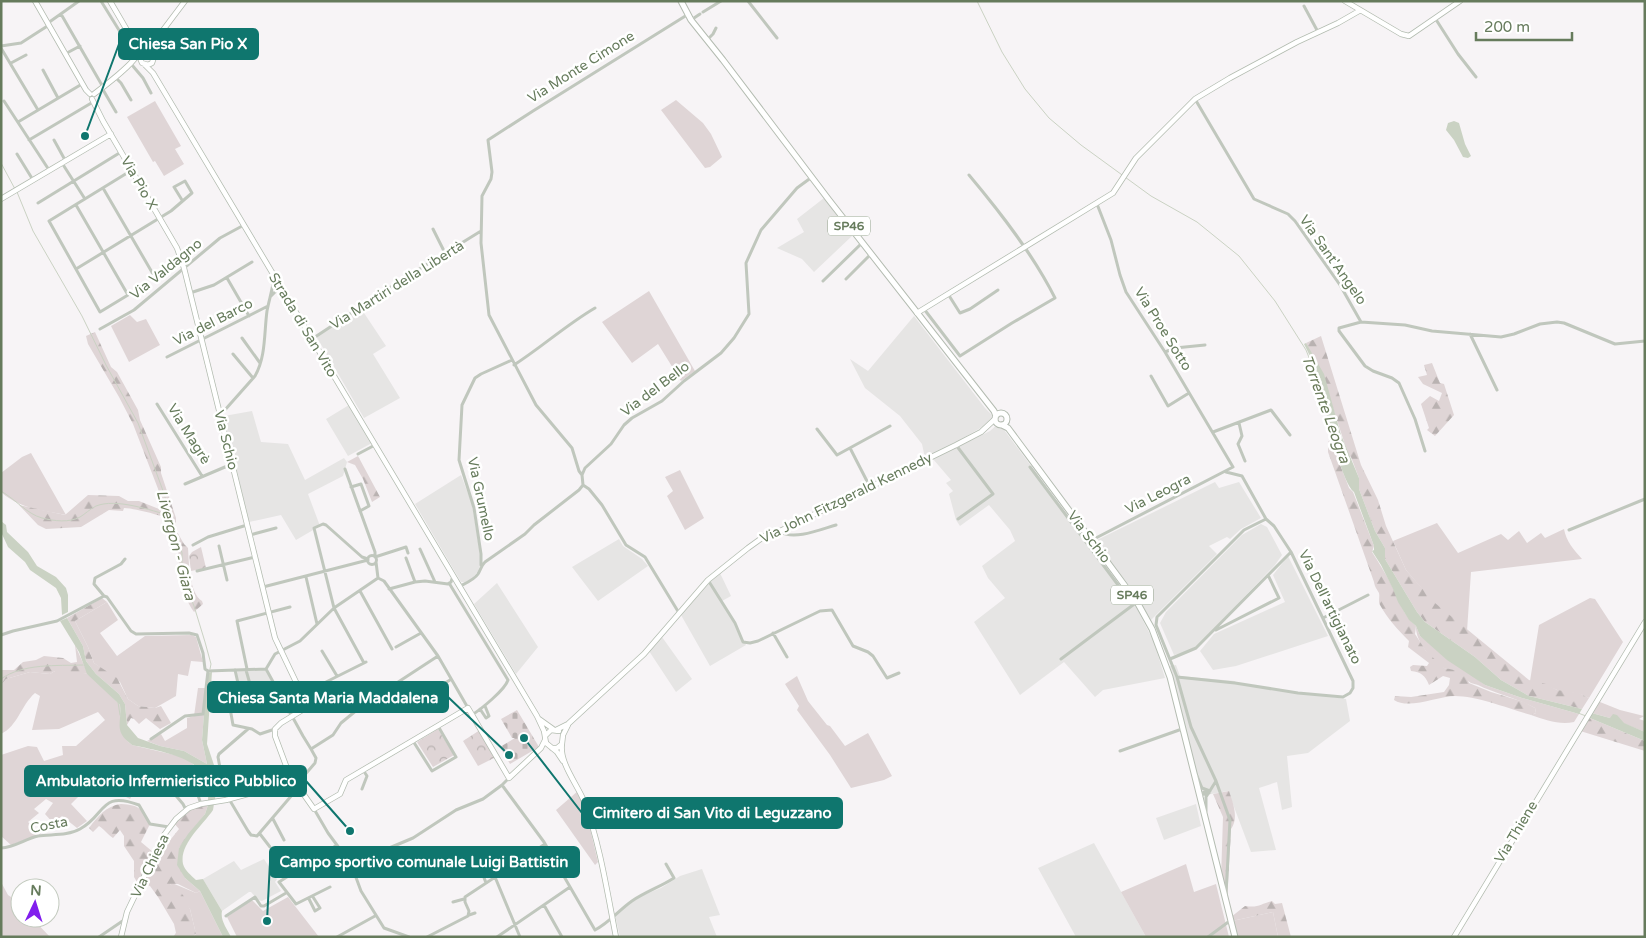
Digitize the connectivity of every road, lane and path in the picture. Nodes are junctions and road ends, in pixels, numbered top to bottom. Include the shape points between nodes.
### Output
1 (35, 1) edge
2 (79, 1) edge
3 (101, 1) edge
4 (110, 1) edge
5 (184, 1) edge
6 (681, 1) edge
7 (721, 1) edge
8 (748, 1) edge
9 (1345, 1) edge
10 (1460, 1) edge
11 (1304, 6) dead end
12 (1359, 11) junction
13 (61, 14) junction
14 (687, 15) junction
15 (1436, 18) junction
16 (691, 20) junction
17 (48, 24) junction
18 (716, 28) dead end
19 (1318, 32) junction
20 (122, 34) dead end
21 (130, 34) junction
22 (158, 35) junction
23 (777, 38) dead end
24 (707, 40) junction
25 (144, 42) junction
26 (80, 46) junction
27 (151, 46) junction
28 (1, 47) edge
29 (138, 51) junction
30 (65, 54) junction
31 (26, 55) dead end
32 (11, 63) junction
33 (152, 63) junction
34 (144, 64) junction
35 (129, 66) junction
36 (43, 70) dead end
37 (154, 73) junction
38 (115, 77) junction
39 (1476, 77) dead end
40 (82, 84) junction
41 (103, 87) junction
42 (151, 93) dead end
43 (92, 97) junction
44 (58, 98) junction
45 (1195, 99) junction
46 (131, 100) dead end
47 (4, 101) dead end
48 (38, 110) junction
49 (116, 112) dead end
50 (18, 122) junction
51 (111, 134) junction
52 (29, 140) junction
53 (54, 140) dead end
54 (122, 152) junction
55 (17, 154) dead end
56 (64, 161) junction
57 (49, 170) junction
58 (132, 170) junction
59 (969, 175) dead end
60 (812, 177) junction
61 (33, 180) junction
62 (74, 181) junction
63 (103, 188) junction
64 (1, 199) edge
65 (86, 199) junction
66 (182, 200) junction
67 (38, 203) dead end
68 (1097, 204) junction
69 (76, 205) junction
70 (160, 218) junction
71 (244, 225) junction
72 (433, 229) dead end
73 (481, 231) junction
74 (132, 235) junction
75 (862, 243) junction
76 (1024, 248) junction
77 (104, 252) junction
78 (445, 254) junction
79 (871, 254) junction
80 (252, 262) dead end
81 (184, 268) junction
82 (76, 269) junction
83 (153, 274) dead end
84 (274, 276) junction
85 (227, 278) junction
86 (846, 279) dead end
87 (823, 281) dead end
88 (280, 288) junction
89 (272, 289) junction
90 (998, 290) dead end
91 (190, 293) junction
92 (948, 293) junction
93 (270, 296) junction
94 (268, 306) junction
95 (595, 308) dead end
96 (924, 309) junction
97 (917, 313) junction
98 (249, 316) junction
99 (1361, 322) junction
100 (100, 329) dead end
101 (1470, 334) junction
102 (242, 338) dead end
103 (312, 339) junction
104 (201, 340) junction
105 (1645, 341) edge
106 (1206, 345) dead end
107 (1165, 352) junction
108 (233, 354) dead end
109 (167, 357) dead end
110 (512, 360) junction
111 (260, 364) junction
112 (514, 365) junction
113 (1151, 376) dead end
114 (253, 378) junction
115 (1497, 390) dead end
116 (1189, 393) junction
117 (157, 404) dead end
118 (220, 413) junction
119 (999, 420) junction
120 (1239, 423) junction
121 (890, 426) dead end
122 (817, 429) dead end
123 (1213, 432) junction
124 (1290, 434) dead end
125 (375, 444) junction
126 (956, 445) junction
127 (850, 448) junction
128 (1426, 450) dead end
129 (358, 454) dead end
130 (1245, 461) dead end
131 (232, 464) junction
132 (1030, 467) dead end
133 (1233, 467) joint
134 (344, 469) dead end
135 (1225, 472) junction
136 (582, 475) junction
137 (202, 476) junction
138 (185, 484) dead end
139 (583, 485) junction
140 (351, 487) junction
141 (871, 488) junction
142 (1645, 498) edge
143 (360, 511) junction
144 (1266, 518) junction
145 (958, 519) dead end
146 (247, 524) junction
147 (836, 525) dead end
148 (276, 528) dead end
149 (1569, 530) dead end
150 (778, 532) junction
151 (250, 535) junction
152 (1092, 540) junction
153 (193, 545) dead end
154 (219, 546) dead end
155 (420, 549) dead end
156 (1291, 552) junction
157 (408, 553) dead end
158 (374, 556) junction
159 (255, 557) junction
160 (406, 558) dead end
161 (125, 559) dead end
162 (368, 561) junction
163 (376, 562) junction
164 (224, 565) junction
165 (480, 567) junction
166 (196, 571) dead end
167 (325, 572) junction
168 (377, 573) junction
169 (453, 575) junction
170 (1268, 575) junction
171 (306, 577) junction
172 (378, 578) junction
173 (227, 580) dead end
174 (708, 580) junction
175 (415, 582) junction
176 (436, 583) junction
177 (449, 583) junction
178 (460, 586) junction
179 (262, 587) junction
180 (389, 589) junction
181 (360, 591) junction
182 (1368, 595) dead end
183 (104, 596) junction
184 (1135, 604) junction
185 (290, 607) dead end
186 (334, 608) junction
187 (269, 612) junction
188 (680, 613) junction
189 (1323, 618) junction
190 (1645, 622) edge
191 (318, 624) junction
192 (421, 632) junction
193 (1213, 632) junction
194 (773, 633) junction
195 (1, 636) edge
196 (396, 647) dead end
197 (392, 649) dead end
198 (280, 650) junction
199 (322, 651) dead end
200 (438, 656) junction
201 (787, 657) dead end
202 (1061, 659) dead end
203 (1170, 660) junction
204 (266, 669) junction
205 (234, 670) junction
206 (247, 670) junction
207 (208, 671) junction
208 (899, 673) dead end
209 (337, 676) junction
210 (1177, 677) junction
211 (450, 680) junction
212 (240, 692) dead end
213 (301, 694) junction
214 (254, 698) dead end
215 (412, 704) dead end
216 (485, 706) junction
217 (230, 708) dead end
218 (468, 708) junction
219 (480, 709) junction
220 (472, 715) junction
221 (293, 716) junction
222 (537, 716) junction
223 (486, 718) junction
224 (477, 723) junction
225 (568, 724) junction
226 (438, 726) junction
227 (1183, 728) junction
228 (248, 729) junction
229 (275, 729) junction
230 (555, 730) junction
231 (563, 735) junction
232 (151, 738) dead end
233 (545, 738) junction
234 (413, 741) junction
235 (562, 744) junction
236 (551, 748) junction
237 (312, 749) junction
238 (1120, 751) dead end
239 (536, 753) junction
240 (563, 761) junction
241 (1193, 768) junction
242 (364, 770) junction
243 (509, 778) junction
244 (193, 781) dead end
245 (1216, 781) junction
246 (296, 785) junction
247 (502, 786) junction
248 (362, 789) dead end
249 (1209, 791) junction
250 (149, 795) dead end
251 (1200, 795) junction
252 (228, 800) junction
253 (201, 804) junction
254 (314, 809) junction
255 (186, 810) junction
256 (273, 819) junction
257 (169, 827) junction
258 (1208, 829) junction
259 (260, 834) junction
260 (284, 840) dead end
261 (545, 844) junction
262 (337, 845) junction
263 (270, 847) dead end
264 (1, 848) edge
265 (350, 864) junction
266 (479, 864) dead end
267 (666, 864) dead end
268 (495, 877) junction
269 (486, 883) junction
270 (330, 887) dead end
271 (570, 887) junction
272 (286, 893) junction
273 (313, 896) junction
274 (309, 899) junction
275 (464, 899) junction
276 (1226, 900) junction
277 (453, 902) dead end
278 (544, 905) junction
279 (475, 913) dead end
280 (469, 915) junction
281 (226, 916) dead end
282 (375, 916) junction
283 (613, 919) junction
284 (125, 920) junction
285 (1231, 920) junction
286 (515, 924) junction
287 (595, 930) junction
288 (99, 937) edge
289 (121, 937) edge
290 (337, 937) edge
291 (408, 937) edge
292 (427, 937) edge
293 (497, 937) edge
294 (520, 937) edge
295 (562, 937) edge
296 (594, 937) edge
297 (616, 937) edge
298 (1208, 937) edge
299 (1235, 937) edge
300 (1454, 937) edge

1 - 17 main road, Via Pio X
2 - 13 street
3 - 20 street
4 - 21 main road
5 - 22 main road
6 - 14 main road, SP46
7 - 16 street
8 - 23 street
9 - 12 main road
10 - 15 main road
11 - 19 street
12 - 15 main road via 1409,36
12 - 19 main road
13 - 17 street
13 - 26 street
14 - 16 main road, SP46
14 - 73 street, Via Monte Cimone via 488,140 492,172 482,196
15 - 39 street
16 - 24 main road, SP46
17 - 28 street via 21,43
17 - 30 main road, Via Pio X
18 - 24 street
19 - 45 main road
21 - 25 main road
21 - 29 main road
22 - 25 main road
22 - 27 main road
24 - 60 main road, SP46
25 - 27 main road
25 - 29 main road
26 - 30 street
26 - 41 street
27 - 33 main road
28 - 32 street
29 - 34 main road
29 - 35 main road
30 - 40 main road, Via Pio X
31 - 32 street
32 - 48 street
33 - 34 main road
33 - 37 main road
34 - 35 main road
34 - 37 main road, Strada di San Vito
35 - 38 main road
35 - 42 street via 143,78
36 - 44 street
37 - 71 main road, Strada di San Vito
38 - 41 main road
38 - 46 street
40 - 43 main road, Via Pio X
40 - 44 street
41 - 43 main road
41 - 49 street
43 - 51 main road, Via Pio X
43 - 52 street
44 - 48 street
45 - 68 main road via 1136,158 1113,194
45 - 99 street, Via Sant'Angelo via 1254,199 1288,214 1295,221 1340,285
47 - 50 street
48 - 50 street
50 - 52 street
51 - 54 main road, Via Pio X
51 - 56 main road
52 - 57 street
53 - 56 street
54 - 58 main road, Via Pio X
54 - 62 street
55 - 61 street
56 - 57 main road
56 - 62 street
57 - 61 main road
58 - 63 street
58 - 70 main road, Via Pio X
59 - 76 street
60 - 75 main road, SP46
60 - 136 street, Via del Bello via 797,188 761,230 746,263 749,314 734,338 722,353 662,401 624,425 612,444 585,468
61 - 64 main road
62 - 65 street
62 - 67 street
63 - 65 street
63 - 74 street
65 - 69 street
66 - 66 street via 192,193 185,181 174,188
66 - 70 street
68 - 76 main road
68 - 107 street, Via Proe Sotto via 1126,292
69 - 77 street
69 - 82 street via 48,221
70 - 74 street
70 - 81 main road, Via Pio X
71 - 81 street, Via Valdagno via 220,238
71 - 84 main road, Strada di San Vito
72 - 78 street
73 - 78 street, Via Martiri della Libertà
73 - 110 street via 489,315
74 - 77 street
74 - 83 street
75 - 79 main road, SP46
75 - 87 street
76 - 92 main road
76 - 96 street via 1055,298 960,356
77 - 82 street
77 - 82 street via 128,295 100,312
78 - 103 street, Via Martiri della Libertà
79 - 86 street
79 - 97 main road, SP46
80 - 85 street
81 - 91 main road, Via Schio
81 - 100 street, Via Valdagno via 134,310
84 - 88 main road, Strada di San Vito
84 - 89 street
85 - 91 street
85 - 98 street
88 - 89 street
88 - 93 street
88 - 103 main road, Strada di San Vito
89 - 93 street
90 - 92 street via 960,313
91 - 104 main road, Via Schio
92 - 96 main road
93 - 94 street
94 - 98 street, Via del Barco
94 - 111 street
95 - 112 street
96 - 97 main road
97 - 119 main road, SP46
98 - 104 street, Via del Barco
99 - 101 street, Via Sant'Angelo
99 - 128 street via 1339,328 1343,338 1365,366 1399,383
101 - 105 street, Via Sant'Angelo via 1501,337 1557,322 1615,344
101 - 115 street
102 - 111 street
103 - 125 main road, Strada di San Vito
104 - 109 street, Via del Barco
104 - 118 main road, Via Schio
106 - 107 street
107 - 116 street, Via Proe Sotto
108 - 114 street
110 - 112 street
110 - 165 street, Via Grumello via 475,378 462,405 459,460 474,508
111 - 114 street
112 - 136 street via 536,405 572,448
113 - 116 street via 1168,406
114 - 118 street
116 - 123 street, Via Proe Sotto
117 - 137 street, Via Magrè
118 - 131 main road, Via Schio
119 - 126 main road, Via John Fitzgerald Kennedy
119 - 152 main road, Via Schio / SP46
120 - 123 street
120 - 124 street via 1270,410
120 - 130 street via 1242,436 1238,444
121 - 127 street
122 - 127 street via 835,454
123 - 133 street, Via Proe Sotto
125 - 129 street
125 - 169 main road, Strada di San Vito
126 - 141 main road, Via John Fitzgerald Kennedy
126 - 145 street via 993,494
127 - 141 street
131 - 137 street, Via Magrè
131 - 146 main road, Via Schio
132 - 184 street, Via Schio
133 - 135 street, Via Leogra
134 - 140 street
135 - 144 street, Via Dell'artigianato via 1242,476
135 - 152 street, Via Leogra
136 - 139 street
137 - 138 street, Via Magrè
139 - 165 street via 526,534
139 - 188 street via 602,505 626,544 645,557
140 - 143 street
140 - 143 street via 361,484 369,506
141 - 150 main road, Via John Fitzgerald Kennedy
142 - 149 street
143 - 158 street
144 - 156 street, Via Dell'artigianato
144 - 203 street, Via Schio via 1244,530 1157,617 1156,625
146 - 151 main road, Via Schio
146 - 153 street
147 - 150 street via 801,534
148 - 151 street
150 - 174 main road, Via John Fitzgerald Kennedy via 766,535
151 - 159 main road, Via Schio
152 - 184 main road, Via Schio / SP46
154 - 164 street
155 - 176 street
156 - 170 street
156 - 189 street, Via Dell'artigianato
157 - 158 street via 406,547
158 - 162 street
158 - 163 street
159 - 164 street
159 - 179 main road, Via Schio
160 - 175 street
161 - 183 street via 94,580
162 - 163 street
162 - 167 street
162 - 167 street via 324,524 314,528
162 - 168 street
163 - 168 street
164 - 166 street
164 - 173 street
165 - 178 street via 474,578
167 - 171 street
167 - 186 street
168 - 172 street
169 - 177 street
169 - 178 main road, Strada di San Vito
170 - 193 street
170 - 193 street via 1279,598
171 - 179 street
171 - 191 street
172 - 180 street
172 - 181 street
174 - 188 main road, Via John Fitzgerald Kennedy
174 - 194 street via 743,642 750,643
175 - 176 street
175 - 180 street
176 - 177 street
177 - 216 street via 508,680
178 - 222 main road
179 - 187 main road, Via Schio
180 - 192 street
181 - 186 street
181 - 197 street
182 - 189 street
183 - 195 street via 62,619
183 - 207 street via 108,596 136,634 195,634
184 - 202 street
184 - 227 main road, Via Schio / SP46 via 1152,629 1170,677
185 - 187 street
186 - 191 street
186 - 209 street via 365,663
187 - 198 main road, Via Schio
187 - 206 street via 236,623
188 - 225 main road, Via John Fitzgerald Kennedy via 644,654
189 - 210 street, Via Dell'artigianato via 1353,682 1350,693 1343,696
190 - 300 main road, Via Thiene
191 - 198 street via 300,641
192 - 196 street
192 - 200 street
193 - 203 street via 1196,648
194 - 201 street
194 - 208 street via 820,610 832,610 853,646 873,656 887,678
198 - 204 street
198 - 213 main road, Via Schio
199 - 209 street
200 - 211 street
200 - 237 street via 363,705 333,735
203 - 210 street, Via Schio
204 - 206 street
204 - 221 street
205 - 206 street
205 - 207 street
205 - 212 street
206 - 214 street
207 - 232 street via 203,714 185,716
209 - 213 street
210 - 245 street, Via Schio via 1191,726
211 - 215 street
211 - 218 street
213 - 221 main road via 305,707
216 - 219 street
216 - 223 street via 489,716
217 - 228 street via 233,726
218 - 220 main road
218 - 226 main road
219 - 220 street
219 - 223 street
220 - 224 main road
221 - 229 main road
221 - 237 street
222 - 230 main road
222 - 233 main road
223 - 224 street
224 - 243 main road
225 - 230 main road, Via John Fitzgerald Kennedy
225 - 231 main road, Via John Fitzgerald Kennedy
226 - 234 main road
226 - 234 street via 456,757 432,771
227 - 238 street
227 - 241 main road, Via Schio / SP46
228 - 229 street via 260,734
228 - 252 street via 218,756
229 - 246 main road via 285,767
230 - 231 main road
230 - 233 main road via 548,731
231 - 235 main road
233 - 236 main road
233 - 239 main road
234 - 242 main road
235 - 236 main road
235 - 240 main road
236 - 239 main road
236 - 240 main road
237 - 246 street via 315,763
239 - 243 main road
240 - 283 main road via 588,813
241 - 249 street, Via Schio via 1202,788
241 - 251 main road, Via Schio / SP46
242 - 248 street via 367,776
242 - 254 main road via 346,780 340,794
243 - 247 street
244 - 253 street
245 - 249 street, Via Schio
245 - 276 street, Via Schio via 1230,820
246 - 252 main road, Via Chiesa via 270,788
246 - 254 main road
246 - 256 street
247 - 261 street
247 - 265 street via 456,810 414,838
249 - 251 street, Via Schio
249 - 258 street, Via Schio via 1205,804
250 - 255 street via 172,791
251 - 258 main road, Via Schio / SP46
252 - 253 main road, Via Chiesa
252 - 259 street via 251,835
253 - 255 main road, Via Chiesa
254 - 262 street
255 - 257 main road, Via Chiesa
256 - 259 street
256 - 260 street
257 - 264 street, Costa via 150,824 139,805 122,800 110,802 76,831 37,837 13,847
257 - 284 main road, Via Chiesa
258 - 276 main road, Via Schio / SP46
259 - 263 street
261 - 268 street
261 - 271 street
262 - 265 street
262 - 272 street via 279,880
265 - 282 street
266 - 269 street
267 - 283 street via 674,878 630,902
268 - 269 street
268 - 286 street
269 - 275 street
270 - 273 street
271 - 278 street
271 - 287 street
272 - 274 street via 296,904
272 - 281 street via 264,906 254,896
273 - 274 street
273 - 274 street via 320,908 315,911
275 - 277 street
275 - 280 street
276 - 285 main road, Via Schio / SP46
278 - 286 street
278 - 295 street
279 - 280 street
280 - 292 street
282 - 290 street
282 - 291 street via 384,928
283 - 287 street
283 - 297 main road
284 - 288 street
284 - 289 main road, Via Chiesa
285 - 298 street
285 - 299 main road, Via Schio / SP46
286 - 293 street
286 - 294 street
287 - 296 street

